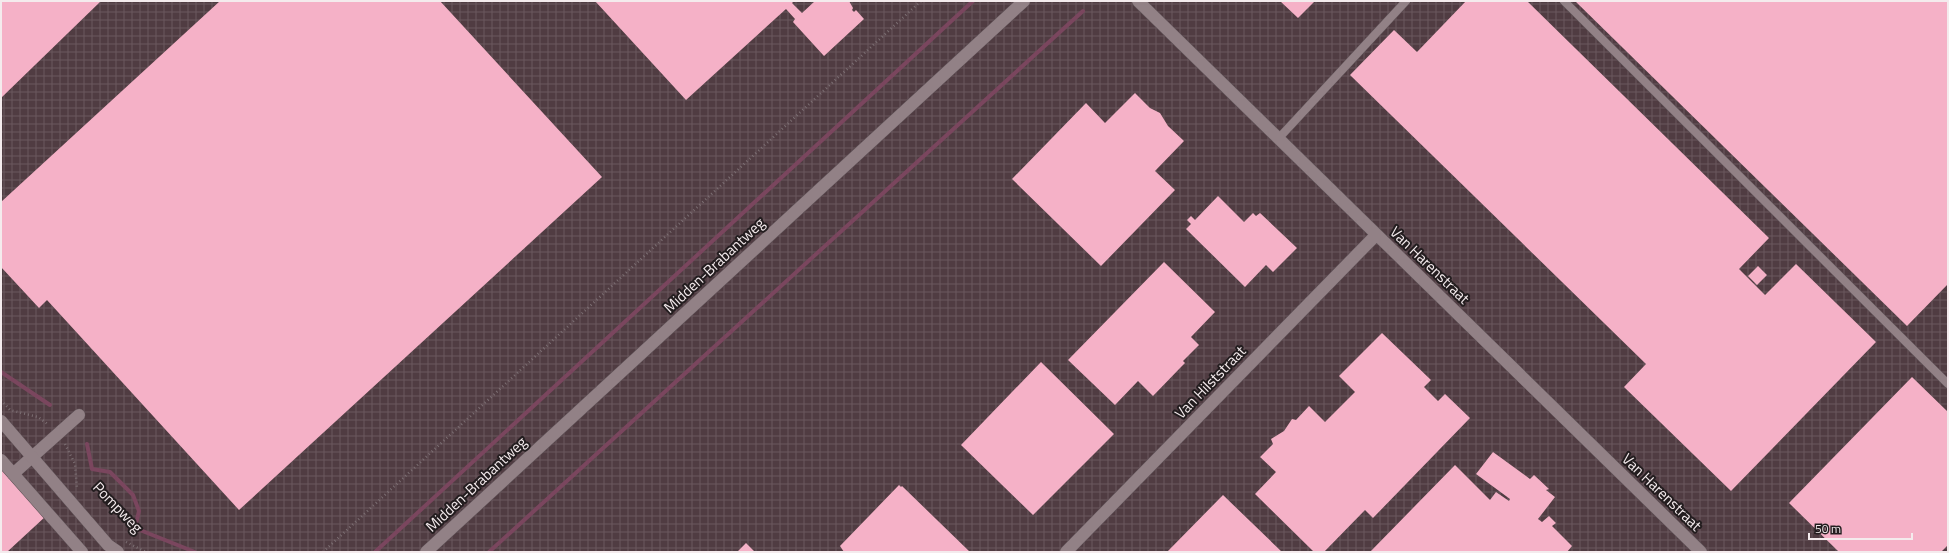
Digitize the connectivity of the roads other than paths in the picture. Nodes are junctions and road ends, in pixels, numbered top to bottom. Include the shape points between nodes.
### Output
1 (1024, 1) edge
2 (1138, 1) edge
3 (1406, 1) edge
4 (1564, 1) edge
5 (1278, 138) junction
6 (1376, 235) junction
7 (1948, 384) edge
8 (79, 415) dead end
9 (1, 421) edge
10 (32, 457) junction
11 (1, 460) edge
12 (13, 474) junction
13 (82, 552) edge
14 (118, 552) edge
15 (426, 552) edge
16 (1066, 552) edge
17 (1701, 552) edge

1 - 15 street, Midden-Brabantweg
2 - 5 street, Van Harenstraat
3 - 5 lane
4 - 7 lane
5 - 6 street, Van Harenstraat
6 - 16 street, Van Hilststraat
6 - 17 street, Van Harenstraat
8 - 10 street
9 - 10 street, Pompweg
10 - 12 street
10 - 14 street, Pompweg via 108,545
11 - 12 street
12 - 13 street

